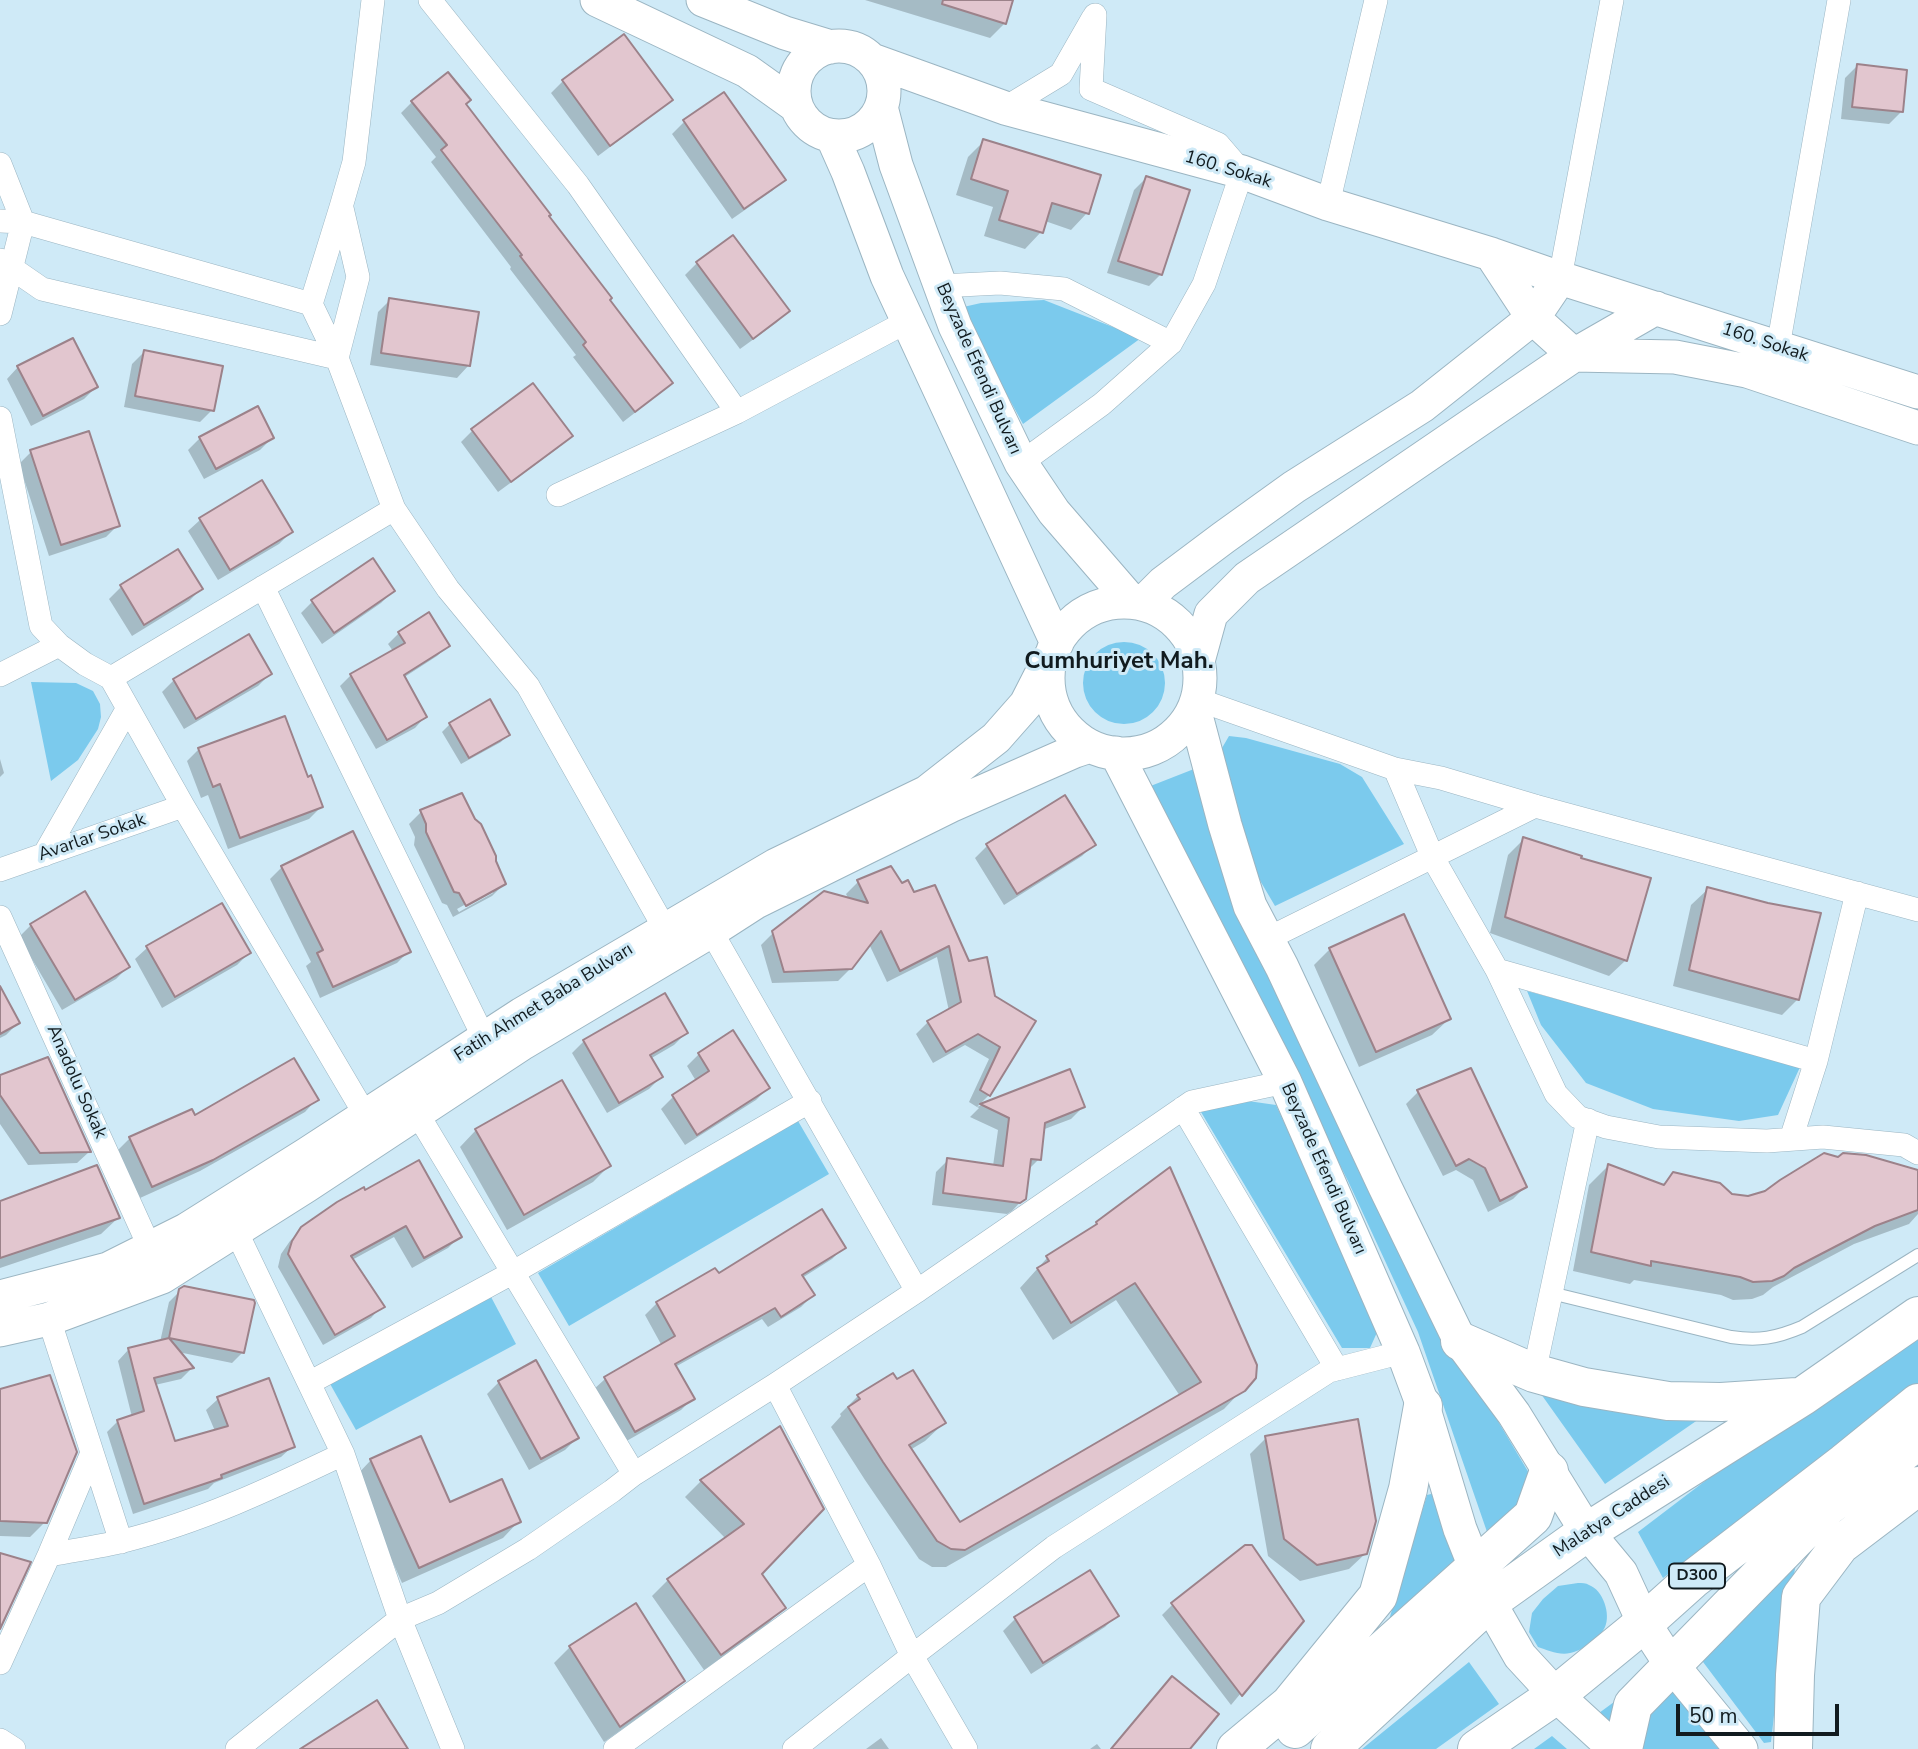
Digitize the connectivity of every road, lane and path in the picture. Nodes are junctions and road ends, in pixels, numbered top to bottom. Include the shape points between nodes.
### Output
1 (373, 0) edge
2 (430, 0) edge
3 (597, 0) edge
4 (1376, 0) edge
5 (1612, 0) edge
6 (1839, 0) edge
7 (710, 2) edge
8 (1097, 7) edge
9 (831, 47) junction
10 (872, 60) junction
11 (962, 92) junction
12 (883, 101) junction
13 (796, 106) junction
14 (1005, 108) junction
15 (832, 136) junction
16 (0, 164) edge
17 (1242, 172) junction
18 (1328, 204) junction
19 (341, 208) junction
20 (0, 221) edge
21 (23, 222) junction
22 (1491, 254) junction
23 (6, 264) edge
24 (1560, 278) junction
25 (940, 286) junction
26 (311, 303) junction
27 (1656, 308) junction
28 (0, 314) edge
29 (1533, 318) junction
30 (908, 321) junction
31 (1171, 343) junction
32 (1778, 347) junction
33 (1574, 355) junction
34 (337, 358) junction
35 (1918, 392) edge
36 (737, 412) junction
37 (1918, 428) edge
38 (2, 434) edge
39 (1021, 463) junction
40 (558, 495) dead end
41 (394, 509) junction
42 (263, 587) junction
43 (1136, 603) junction
44 (59, 645) junction
45 (1053, 650) junction
46 (1198, 661) junction
47 (0, 675) edge
48 (111, 678) junction
49 (1195, 704) junction
50 (128, 708) junction
51 (1103, 750) junction
52 (1395, 769) junction
53 (183, 806) junction
54 (1535, 806) junction
55 (44, 855) junction
56 (1433, 858) junction
57 (0, 870) edge
58 (1857, 893) junction
59 (1918, 910) edge
60 (0, 917) edge
61 (665, 929) junction
62 (711, 931) junction
63 (1268, 939) junction
64 (1497, 970) junction
65 (485, 1038) junction
66 (1816, 1060) junction
67 (1285, 1082) junction
68 (810, 1101) junction
69 (1183, 1108) junction
70 (417, 1114) junction
71 (366, 1116) junction
72 (1588, 1120) junction
73 (1791, 1139) junction
74 (1918, 1153) edge
75 (236, 1231) junction
76 (150, 1248) junction
77 (1918, 1255) edge
78 (512, 1273) junction
79 (917, 1291) junction
80 (1551, 1293) junction
81 (0, 1297) edge
82 (1918, 1316) edge
83 (49, 1319) junction
84 (0, 1330) edge
85 (1460, 1341) junction
86 (1404, 1352) junction
87 (1337, 1369) junction
88 (1534, 1373) junction
89 (309, 1383) junction
90 (775, 1385) junction
91 (1803, 1396) junction
92 (1918, 1403) edge
93 (1423, 1406) junction
94 (1918, 1441) edge
95 (92, 1454) junction
96 (343, 1454) junction
97 (1549, 1471) junction
98 (634, 1474) junction
99 (1918, 1486) edge
100 (1587, 1532) junction
101 (121, 1542) junction
102 (49, 1555) junction
103 (869, 1566) junction
104 (1475, 1568) junction
105 (1489, 1602) junction
106 (400, 1619) junction
107 (1644, 1623) junction
108 (912, 1656) junction
109 (0, 1663) edge
110 (1672, 1665) junction
111 (1556, 1695) junction
112 (0, 1740) edge
113 (14, 1749) edge
114 (237, 1749) edge
115 (453, 1749) edge
116 (615, 1749) edge
117 (794, 1749) edge
118 (966, 1749) edge
119 (1236, 1749) edge
120 (1273, 1749) edge
121 (1330, 1749) edge
122 (1477, 1749) edge
123 (1615, 1749) edge
124 (1623, 1749) edge
125 (1741, 1749) edge
126 (1793, 1749) edge

1 - 19 street via 354,162
2 - 36 street via 578,185
3 - 13 main road via 747,71
4 - 18 street
5 - 24 street
6 - 32 street
7 - 9 main road
8 - 14 street via 1061,74
8 - 17 street via 1091,89 1218,144
9 - 10 main road via 853,48
9 - 13 main road via 816,52 797,75
10 - 11 main road, 160. Sokak
10 - 12 main road via 884,82
11 - 12 main road, 160. Sokak
11 - 14 main road, 160. Sokak
12 - 15 main road via 874,120 862,130
12 - 25 main road, Beyzade Efendi Bulvarı via 896,165
13 - 15 main road via 810,125
14 - 17 main road, 160. Sokak
15 - 30 main road
16 - 21 street
17 - 18 main road, 160. Sokak
17 - 31 street via 1204,285
18 - 22 main road, 160. Sokak
19 - 26 street
19 - 34 street via 358,277
20 - 21 street
21 - 23 street
21 - 26 street
22 - 24 main road, 160. Sokak
22 - 29 main road
23 - 28 street
23 - 34 street via 43,289
24 - 27 main road, 160. Sokak
24 - 29 main road
25 - 31 street via 1064,289
25 - 39 main road, Beyzade Efendi Bulvarı
26 - 34 street
27 - 32 main road, 160. Sokak
27 - 33 main road
29 - 33 main road
29 - 43 main road via 1422,406 1294,487
30 - 36 street
30 - 45 main road
31 - 39 street via 1102,404
32 - 35 main road, 160. Sokak
33 - 37 main road via 1675,357 1747,371
33 - 46 main road via 1247,579 1211,614
34 - 41 street
36 - 40 street
38 - 44 street via 41,626
39 - 43 main road, Beyzade Efendi Bulvarı via 1054,512
41 - 42 street
41 - 61 street via 448,589 528,686
42 - 48 street
42 - 65 street
43 - 45 main road via 1105,604 1080,615 1061,633
43 - 46 main road via 1174,621 1190,639
44 - 47 street
44 - 48 street
45 - 51 main road via 1047,683 1054,709 1069,731
45 - 61 main road, Fatih Ahmet Baba Bulvarı via 1026,704 996,738 927,792 776,865
46 - 49 main road via 1200,685
48 - 50 street
49 - 51 main road via 1181,728 1162,743 1140,752
49 - 52 street
49 - 63 main road via 1224,825 1251,906
50 - 53 street
50 - 55 street
51 - 62 main road, Fatih Ahmet Baba Bulvarı via 1075,751 950,806 756,902
51 - 67 main road, Beyzade Efendi Bulvarı
52 - 54 street
52 - 56 street
53 - 55 street, Avarlar Sokak
53 - 71 street
54 - 56 street
54 - 58 street
55 - 57 street, Avarlar Sokak
56 - 63 street
56 - 64 street
58 - 59 street
58 - 66 street
60 - 76 street, Anadolu Sokak
61 - 65 main road, Fatih Ahmet Baba Bulvarı
62 - 68 street
62 - 70 main road, Fatih Ahmet Baba Bulvarı via 523,1043
63 - 85 main road
64 - 66 street
64 - 72 street via 1556,1094 1578,1117
65 - 71 main road, Fatih Ahmet Baba Bulvarı
66 - 73 street
67 - 69 street via 1192,1102
67 - 86 main road, Beyzade Efendi Bulvarı
68 - 78 street
68 - 79 street
69 - 79 street
69 - 87 street
70 - 75 main road, Fatih Ahmet Baba Bulvarı
70 - 78 street
71 - 76 main road, Fatih Ahmet Baba Bulvarı
72 - 73 street via 1659,1137
72 - 80 street
73 - 74 street via 1823,1137 1904,1145
75 - 83 main road, Fatih Ahmet Baba Bulvarı via 162,1277
75 - 89 street
76 - 81 main road, Fatih Ahmet Baba Bulvarı via 108,1269
77 - 80 lane via 1802,1327 1768,1339 1731,1337
78 - 89 street
78 - 98 street
79 - 90 street
80 - 88 street
82 - 91 highway, Malatya Caddesi
83 - 84 main road, Fatih Ahmet Baba Bulvarı
83 - 95 street
85 - 88 highway
85 - 97 main road
86 - 87 street
86 - 93 main road, Beyzade Efendi Bulvarı
87 - 108 street via 1054,1547
88 - 91 highway via 1668,1401
89 - 96 street
90 - 98 street
90 - 103 street
91 - 100 highway, Malatya Caddesi
92 - 107 highway, D300
93 - 104 main road, Beyzade Efendi Bulvarı
93 - 119 highway via 1408,1489 1378,1596 1290,1704
94 - 110 highway via 1828,1506
95 - 101 street
95 - 102 street
96 - 101 street via 260,1493
96 - 106 street
97 - 100 main road
97 - 104 highway via 1533,1516
98 - 106 street via 528,1549 438,1603
99 - 126 highway via 1840,1545 1801,1597
100 - 105 highway, Malatya Caddesi
100 - 107 main road via 1620,1573
101 - 102 street
102 - 109 street
103 - 108 street
103 - 116 street
104 - 105 main road, Beyzade Efendi Bulvarı
104 - 120 highway
105 - 111 main road, Beyzade Efendi Bulvarı via 1520,1656
105 - 121 highway, Malatya Caddesi
106 - 114 street
106 - 115 street
107 - 110 main road
107 - 111 highway, D300
108 - 117 street
108 - 118 street
110 - 124 highway via 1633,1705
110 - 125 main road
111 - 122 highway, D300
111 - 123 main road, Beyzade Efendi Bulvarı
112 - 113 street

